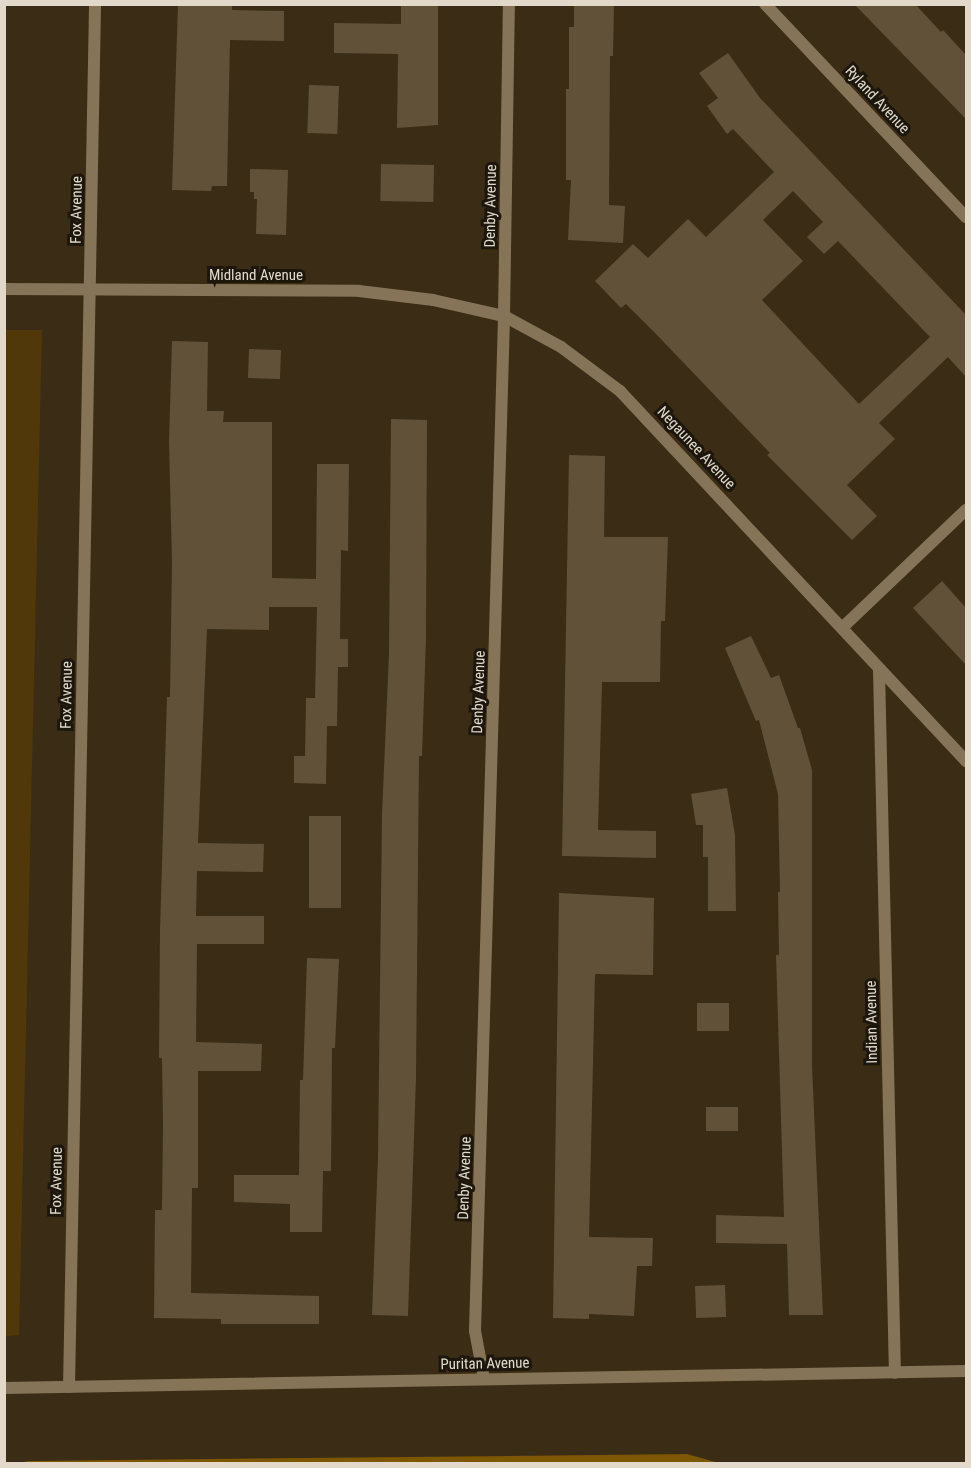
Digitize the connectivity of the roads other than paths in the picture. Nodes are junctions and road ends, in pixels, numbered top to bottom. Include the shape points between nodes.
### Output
1 (95, 4) edge
2 (509, 4) edge
3 (765, 4) edge
4 (966, 217) edge
5 (4, 290) edge
6 (90, 290) junction
7 (504, 316) junction
8 (966, 510) edge
9 (843, 627) junction
10 (879, 670) junction
11 (966, 761) edge
12 (966, 1371) edge
13 (895, 1372) junction
14 (484, 1379) junction
15 (69, 1387) junction
16 (4, 1388) edge

1 - 6 street, Fox Avenue
2 - 7 street, Denby Avenue
3 - 4 street, Ryland Avenue
5 - 6 street, Midland Avenue
6 - 7 street, Midland Avenue via 359,291 433,300
6 - 15 street, Fox Avenue
7 - 9 street, Negaunee Avenue via 561,346 620,392
7 - 14 street, Denby Avenue via 475,1332
8 - 9 street
9 - 10 street, Negaunee Avenue
10 - 11 street
10 - 13 street, Indian Avenue
12 - 13 street, Puritan Avenue
13 - 14 street, Puritan Avenue
14 - 15 street, Puritan Avenue
15 - 16 street, Puritan Avenue

